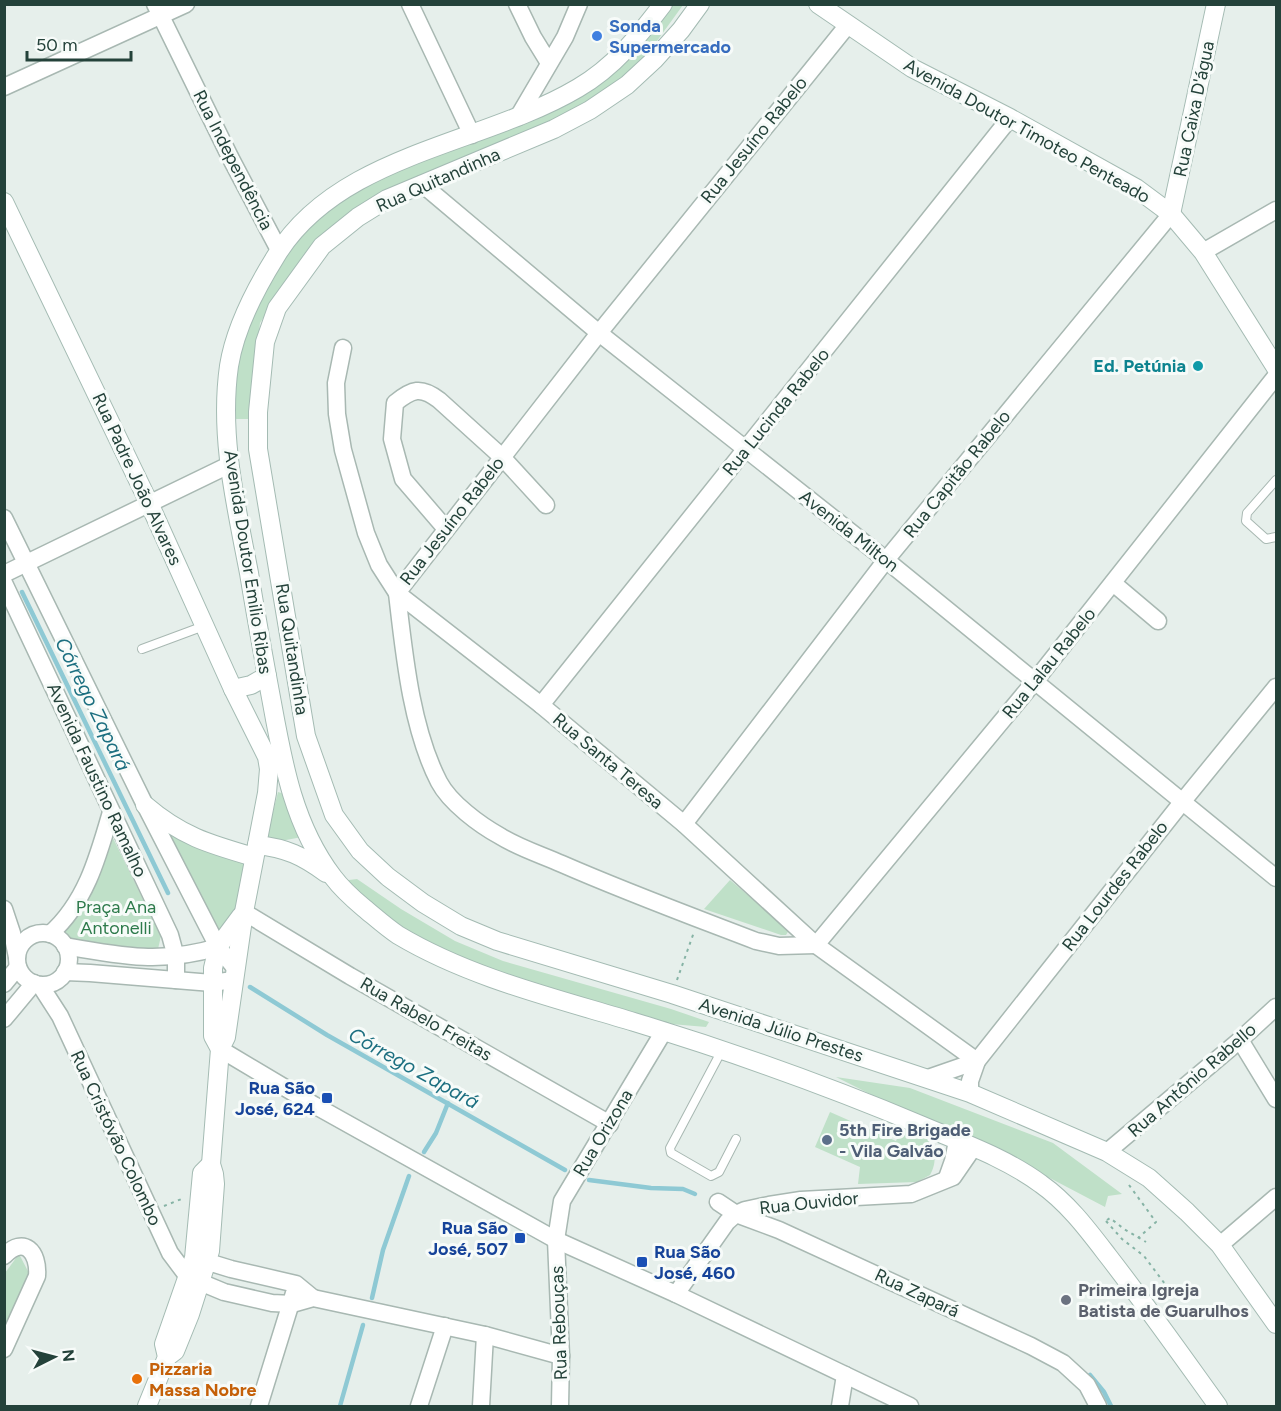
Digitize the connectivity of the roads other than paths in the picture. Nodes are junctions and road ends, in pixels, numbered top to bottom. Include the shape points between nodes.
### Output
1 (186, 4) edge
2 (410, 4) edge
3 (517, 4) edge
4 (579, 4) edge
5 (663, 4) edge
6 (700, 4) edge
7 (818, 4) edge
8 (1216, 4) edge
9 (158, 10) edge
10 (847, 26) junction
11 (549, 63) junction
12 (4, 87) edge
13 (518, 117) junction
14 (1010, 118) junction
15 (472, 135) junction
16 (422, 184) junction
17 (4, 202) edge
18 (1276, 210) edge
19 (1171, 214) junction
20 (279, 250) junction
21 (1203, 252) junction
22 (599, 333) junction
23 (343, 348) dead end
24 (1276, 368) edge
25 (1276, 376) edge
26 (746, 450) junction
27 (502, 457) junction
28 (229, 465) junction
29 (1276, 480) edge
30 (149, 503) junction
31 (546, 505) dead end
32 (4, 518) edge
33 (446, 529) junction
34 (1276, 537) edge
35 (886, 560) junction
36 (26, 562) junction
37 (4, 574) edge
38 (4, 583) edge
39 (1113, 583) junction
40 (397, 593) junction
41 (1158, 621) dead end
42 (204, 626) junction
43 (142, 649) dead end
44 (267, 676) junction
45 (1035, 681) junction
46 (1276, 687) edge
47 (233, 689) junction
48 (541, 705) junction
49 (306, 736) junction
50 (274, 754) junction
51 (1182, 801) junction
52 (145, 805) junction
53 (111, 812) junction
54 (684, 824) junction
55 (256, 851) junction
56 (1276, 878) edge
57 (334, 879) junction
58 (4, 907) edge
59 (244, 912) junction
60 (46, 933) junction
61 (816, 945) junction
62 (65, 946) junction
63 (218, 946) junction
64 (176, 957) junction
65 (18, 963) junction
66 (234, 974) junction
67 (61, 976) junction
68 (176, 980) junction
69 (212, 983) junction
70 (4, 984) edge
71 (37, 984) junction
72 (1276, 1007) edge
73 (60, 1016) junction
74 (4, 1019) edge
75 (664, 1031) junction
76 (1240, 1040) junction
77 (220, 1049) junction
78 (723, 1050) junction
79 (977, 1060) junction
80 (928, 1078) junction
81 (970, 1093) junction
82 (1276, 1099) edge
83 (610, 1124) junction
84 (736, 1139) dead end
85 (965, 1144) junction
86 (1107, 1152) junction
87 (211, 1164) junction
88 (1276, 1197) edge
89 (718, 1202) dead end
90 (736, 1214) junction
91 (556, 1240) junction
92 (1220, 1245) junction
93 (4, 1256) edge
94 (174, 1259) junction
95 (200, 1260) junction
96 (194, 1280) junction
97 (296, 1284) junction
98 (676, 1294) junction
99 (313, 1298) junction
100 (292, 1304) junction
101 (1276, 1324) edge
102 (446, 1326) junction
103 (485, 1335) junction
104 (4, 1349) edge
105 (561, 1356) junction
106 (845, 1376) junction
107 (147, 1407) edge
108 (259, 1407) edge
109 (419, 1407) edge
110 (482, 1407) edge
111 (560, 1407) edge
112 (840, 1407) edge
113 (910, 1407) edge
114 (1098, 1407) edge
115 (1218, 1407) edge

1 - 9 street
2 - 15 street
3 - 11 street
4 - 11 street
5 - 13 main road, Avenida Doutor Emilio Ribas via 618,59 577,89
6 - 16 main road, Rua Quitandinha via 681,30 627,86 590,110
7 - 10 main road, Avenida Doutor Timoteo Penteado
8 - 19 main road, Rua Caixa D'água
9 - 12 street
9 - 20 street, Rua Independência
10 - 14 main road, Avenida Doutor Timoteo Penteado via 912,68
10 - 22 street, Rua Jesuíno Rabelo
11 - 13 street
13 - 15 main road, Avenida Doutor Emilio Ribas
14 - 19 main road, Avenida Doutor Timoteo Penteado via 1136,188
14 - 26 street, Rua Lucinda Rabelo
15 - 20 main road, Avenida Doutor Emilio Ribas via 368,174 330,198
16 - 22 street, Avenida Milton
16 - 49 main road, Rua Quitandinha via 387,198 322,246 277,308 265,342 258,449
17 - 30 main road, Rua Padre João Alvares
18 - 21 street
19 - 21 main road, Avenida Doutor Timoteo Penteado
19 - 35 street, Rua Capitão Rabelo
20 - 28 main road, Avenida Doutor Emilio Ribas via 252,298 230,362 226,409
21 - 24 main road, Avenida Doutor Timoteo Penteado
22 - 26 street, Avenida Milton
22 - 27 street, Rua Jesuíno Rabelo
23 - 40 street, Rua Santa Teresa via 336,383 343,450 366,533 379,565
25 - 39 street, Rua Lalau Rabelo
26 - 35 street, Avenida Milton
26 - 48 street, Rua Lucinda Rabelo
27 - 31 street
27 - 33 street, Rua Jesuíno Rabelo
27 - 33 street via 429,392 409,392 395,403 392,439 403,478
28 - 30 street
28 - 44 main road, Avenida Doutor Emilio Ribas
29 - 34 lane via 1247,513 1246,521 1266,539
30 - 36 street
30 - 42 main road, Rua Padre João Alvares
32 - 36 street, Avenida Faustino Ramalho
33 - 40 street, Rua Jesuíno Rabelo
35 - 45 street, Avenida Milton
35 - 54 street, Rua Capitão Rabelo
36 - 37 street
36 - 52 street, Avenida Faustino Ramalho
38 - 53 street, Avenida Faustino Ramalho
39 - 41 street
39 - 45 street, Rua Lalau Rabelo
40 - 48 street, Rua Santa Teresa
40 - 61 street, Rua Jesuíno Rabelo via 406,673 423,739 440,784 477,821 501,837 590,876 756,941 779,946
42 - 43 lane
42 - 47 main road, Rua Padre João Alvares
44 - 47 main road
44 - 50 main road, Avenida Doutor Emilio Ribas
45 - 51 street, Avenida Milton
45 - 61 street, Rua Lalau Rabelo
46 - 51 street, Rua Lourdes Rabelo
47 - 50 main road, Rua Padre João Alvares
48 - 54 street, Rua Santa Teresa
49 - 50 main road
49 - 80 main road, Avenida Júlio Prestes via 334,815 360,851 423,903 461,926 497,941
50 - 55 main road, Avenida Doutor Emilio Ribas
50 - 57 main road, Avenida Júlio Prestes via 306,835
51 - 56 street, Avenida Milton
51 - 79 street, Rua Lourdes Rabelo
52 - 55 main road via 162,820 210,845
52 - 63 street, Avenida Faustino Ramalho
53 - 60 street via 86,885 69,915
53 - 64 street, Avenida Faustino Ramalho via 170,935
54 - 61 street, Rua Santa Teresa
55 - 57 main road via 286,849
55 - 59 main road, Avenida Doutor Emilio Ribas
57 - 75 main road, Avenida Júlio Prestes via 393,932 447,961
58 - 60 street via 24,926
58 - 65 street
59 - 63 main road, Avenida Doutor Emilio Ribas
59 - 66 main road, Avenida Doutor Emilio Ribas
59 - 83 street, Rua Rabelo Freitas
60 - 62 street via 59,938
60 - 65 street via 24,941 18,950
61 - 79 street, Rua Santa Teresa
62 - 64 street
62 - 67 street via 68,964
63 - 64 street
63 - 66 street, Avenida Faustino Ramalho
63 - 69 main road, Avenida Doutor Emilio Ribas
64 - 68 street, Avenida Faustino Ramalho
65 - 70 street
65 - 71 street via 25,977
66 - 69 street
66 - 77 main road, Avenida Doutor Emilio Ribas via 226,1037
67 - 68 street
67 - 71 street
67 - 73 street, Rua Cristóvão Colombo via 57,1003
68 - 69 street
69 - 77 main road, Avenida Doutor Emilio Ribas via 213,1036
71 - 73 street, Rua Cristóvão Colombo
71 - 74 street
72 - 76 street, Rua Antônio Rabello
73 - 94 street, Rua Cristóvão Colombo
75 - 78 main road, Avenida Júlio Prestes
75 - 83 street, Rua Orizona
76 - 82 street
76 - 86 street, Rua Antônio Rabello
77 - 87 main road, Avenida Doutor Emilio Ribas
77 - 91 street
78 - 84 lane via 670,1153 711,1176 719,1172
78 - 85 main road, Avenida Júlio Prestes via 774,1066
79 - 80 street
79 - 81 street, Rua Lourdes Rabelo
80 - 81 main road, Avenida Júlio Prestes
81 - 86 main road, Avenida Júlio Prestes
83 - 91 street, Rua Orizona via 562,1201
85 - 90 street, Rua Ouvidor via 945,1181 911,1194 801,1200
85 - 115 main road via 1012,1164 1046,1186 1077,1217
86 - 92 main road, Avenida Júlio Prestes via 1149,1179
87 - 95 main road, Avenida Doutor Emilio Ribas via 202,1173
87 - 95 main road, Avenida Doutor Emilio Ribas via 215,1184 210,1251
88 - 92 street
89 - 90 street, Rua Zapará
90 - 98 street, Rua Ouvidor
90 - 114 street, Rua Zapará via 790,1234 1063,1362 1087,1385
91 - 98 street
91 - 105 street, Rua Rebouças
92 - 101 main road, Avenida Júlio Prestes
93 - 104 street via 10,1250 26,1247 38,1266
94 - 95 street
94 - 96 street, Rua Cristóvão Colombo
95 - 96 main road, Avenida Doutor Emilio Ribas
95 - 97 street
96 - 100 street via 224,1292
96 - 107 main road, Avenida Doutor Emilio Ribas via 164,1344 167,1357
97 - 99 street
97 - 100 street
98 - 106 street
99 - 100 street
99 - 102 street
100 - 108 street
102 - 103 street
102 - 109 street
103 - 105 street
103 - 110 street
105 - 111 street, Rua Rebouças
106 - 112 street
106 - 113 street

